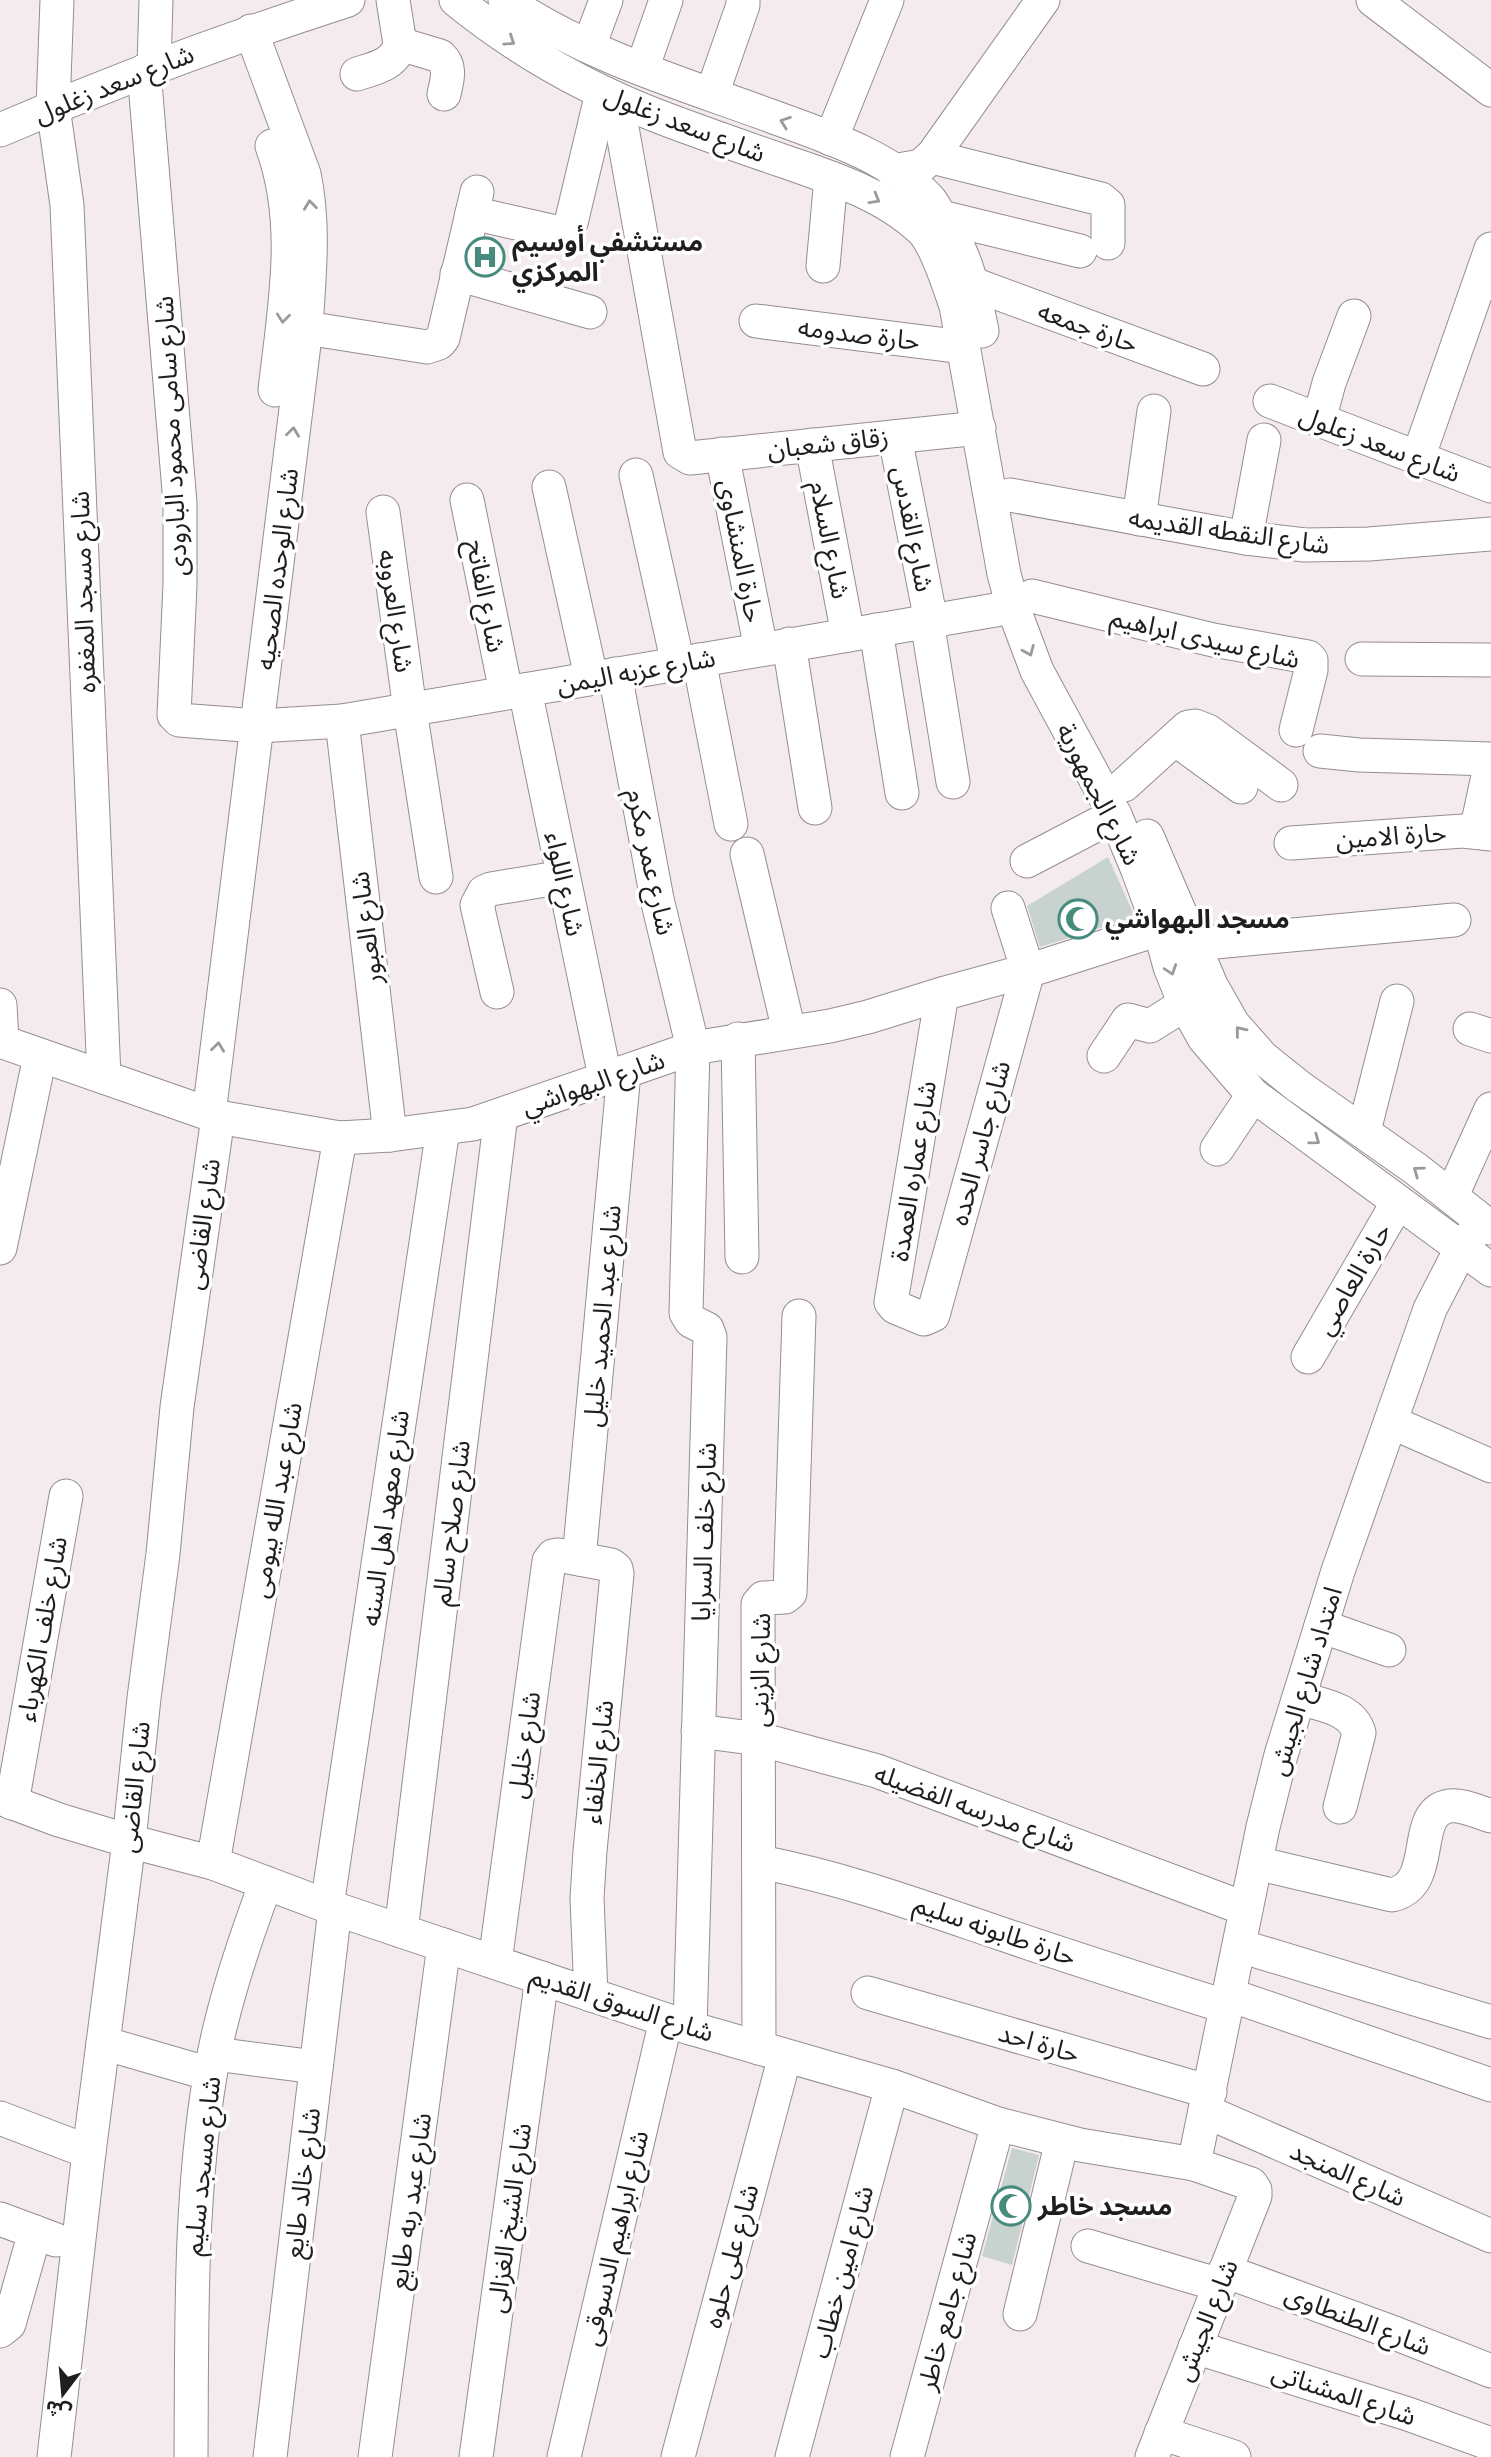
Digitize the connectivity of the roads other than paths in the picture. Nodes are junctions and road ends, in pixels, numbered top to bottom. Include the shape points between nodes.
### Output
1 (57, 0) edge
2 (156, 0) edge
3 (348, 0) edge
4 (393, 0) edge
5 (606, 0) edge
6 (666, 0) edge
7 (743, 0) edge
8 (887, 0) edge
9 (1043, 0) edge
10 (1373, 0) edge
11 (480, 5) edge
12 (242, 35) junction
13 (400, 44) junction
14 (589, 46) junction
15 (149, 69) junction
16 (642, 69) junction
17 (356, 75) dead end
18 (1491, 90) edge
19 (443, 94) dead end
20 (712, 94) junction
21 (610, 96) junction
22 (54, 107) junction
23 (0, 130) edge
24 (831, 139) junction
25 (941, 148) junction
26 (893, 171) junction
27 (831, 178) junction
28 (932, 216) junction
29 (1491, 249) edge
30 (823, 266) dead end
31 (457, 274) junction
32 (974, 284) junction
33 (590, 312) dead end
34 (1354, 316) dead end
35 (756, 321) dead end
36 (306, 328) junction
37 (963, 347) junction
38 (1203, 369) dead end
39 (1270, 401) dead end
40 (1154, 411) dead end
41 (1320, 420) junction
42 (979, 428) junction
43 (894, 436) junction
44 (1264, 440) dead end
45 (812, 445) junction
46 (722, 454) junction
47 (1418, 458) junction
48 (636, 475) dead end
49 (1486, 484) edge
50 (549, 487) dead end
51 (1010, 495) junction
52 (467, 500) dead end
53 (383, 512) dead end
54 (1139, 519) junction
55 (1484, 534) edge
56 (1245, 538) junction
57 (1023, 601) junction
58 (929, 621) junction
59 (862, 632) junction
60 (775, 647) junction
61 (1362, 659) dead end
62 (1491, 660) edge
63 (689, 662) junction
64 (603, 676) junction
65 (515, 691) junction
66 (410, 710) junction
67 (342, 720) junction
68 (248, 726) junction
69 (1175, 739) junction
70 (1491, 761) edge
71 (953, 782) dead end
72 (1281, 785) dead end
73 (1241, 787) dead end
74 (902, 793) dead end
75 (1120, 800) junction
76 (815, 808) dead end
77 (731, 824) dead end
78 (1484, 833) edge
79 (1291, 843) dead end
80 (747, 854) dead end
81 (1027, 861) dead end
82 (436, 877) dead end
83 (563, 877) junction
84 (1008, 908) dead end
85 (1454, 920) dead end
86 (1180, 932) junction
87 (1028, 971) junction
88 (497, 992) dead end
89 (942, 993) junction
90 (1396, 1002) dead end
91 (0, 1004) edge
92 (1185, 1004) junction
93 (789, 1031) junction
94 (738, 1039) junction
95 (1, 1041) edge
96 (693, 1048) junction
97 (40, 1056) junction
98 (1104, 1056) dead end
99 (615, 1075) junction
100 (104, 1077) junction
101 (1253, 1095) junction
102 (1491, 1109) edge
103 (205, 1113) junction
104 (501, 1115) junction
105 (443, 1129) junction
106 (1364, 1130) junction
107 (390, 1135) junction
108 (340, 1138) junction
109 (1217, 1149) dead end
110 (1452, 1195) junction
111 (1398, 1202) junction
112 (1487, 1225) edge
113 (0, 1248) edge
114 (1461, 1249) junction
115 (742, 1257) dead end
116 (1491, 1270) edge
117 (933, 1315) joint
118 (799, 1316) dead end
119 (1308, 1357) dead end
120 (1391, 1422) junction
121 (1491, 1466) edge
122 (65, 1496) dead end
123 (579, 1559) junction
124 (1321, 1626) junction
125 (1389, 1650) dead end
126 (1299, 1698) junction
127 (698, 1731) junction
128 (759, 1739) junction
129 (6, 1800) edge
130 (1340, 1807) dead end
131 (1491, 1816) edge
132 (129, 1842) junction
133 (760, 1862) junction
134 (213, 1863) junction
135 (1256, 1863) junction
136 (266, 1883) junction
137 (331, 1908) junction
138 (1246, 1909) junction
139 (401, 1931) junction
140 (444, 1945) junction
141 (1240, 1946) junction
142 (495, 1962) junction
143 (542, 1978) junction
144 (868, 1993) dead end
145 (591, 1995) junction
146 (1229, 2001) junction
147 (1491, 2022) edge
148 (678, 2024) junction
149 (103, 2043) junction
150 (772, 2052) junction
151 (213, 2064) junction
152 (316, 2067) junction
153 (1491, 2085) edge
154 (892, 2086) junction
155 (1208, 2102) junction
156 (0, 2118) edge
157 (998, 2124) junction
158 (1062, 2141) junction
159 (89, 2152) junction
160 (1194, 2164) junction
161 (1251, 2184) joint
162 (0, 2218) edge
163 (35, 2232) junction
164 (1491, 2236) edge
165 (1088, 2246) dead end
166 (78, 2249) junction
167 (1222, 2278) junction
168 (1020, 2314) dead end
169 (0, 2331) edge
170 (1195, 2347) junction
171 (1491, 2371) edge
172 (1491, 2444) edge
173 (1156, 2445) edge
174 (913, 2455) edge
175 (54, 2457) edge
176 (191, 2457) edge
177 (270, 2457) edge
178 (375, 2457) edge
179 (476, 2457) edge
180 (564, 2457) edge
181 (678, 2457) edge
182 (792, 2457) edge
183 (1234, 2457) edge

1 - 22 street, شارع مسجد المغفره
2 - 15 street
3 - 12 street, شارع سعد زغلول
4 - 13 street
5 - 14 street
6 - 16 street
7 - 20 street
8 - 24 street
9 - 25 street
10 - 18 street
11 - 14 street, شارع سعد زغلول
11 -> 21 street, شارع سعد زغلول via 546,64
12 - 15 street, شارع سعد زغلول
36 -> 12 street, شارع الوحده الصحيه via 312,240 309,196 298,153
12 -> 68 street, شارع الوحده الصحيه via 276,156 289,236
13 - 17 street via 391,61
13 - 19 street via 445,60 448,74
14 - 16 street, شارع سعد زغلول
15 - 22 street, شارع سعد زغلول
15 - 68 street, شارع سامى محمود البارودى via 180,503 174,715 182,722
16 - 20 street, شارع سعد زغلول
24 -> 20 street, شارع سعد زغلول
21 - 27 street, شارع سعد زغلول
21 - 31 street via 565,231 556,232 474,202
21 - 46 street, زقاق شعبان via 680,452 690,458
22 - 23 street, شارع سعد زغلول
22 - 100 street, شارع مسجد المغفره via 66,205
24 - 26 street, شارع سعد زغلول
25 - 26 street via 922,166
25 - 28 street via 929,184
25 - 28 street via 1101,200 1108,209 1094,247
26 - 28 street, شارع سعد زغلول
27 -> 28 street, شارع سعد زغلول via 891,208
27 - 30 street
28 - 32 street, شارع الجمهورية via 951,230
28 - 37 street, شارع الجمهورية
29 - 47 street
31 - 33 street
31 - 36 street via 443,338 433,346
32 - 38 street, حارة جمعه
32 - 51 street, شارع الجمهورية
34 - 41 street
35 - 37 street, حارة صدومه
68 -> 36 street, شارع الوحده الصحيه
37 - 42 street, شارع الجمهورية
39 - 41 street, شارع سعد زعلول
40 - 54 street
41 - 47 street, شارع سعد زعلول
42 - 43 street, زقاق شعبان
42 - 57 street, شارع الجمهورية via 1004,574
43 - 45 street, زقاق شعبان
43 - 58 street, شارع القدس
44 - 56 street
45 - 46 street, زقاق شعبان
45 - 59 street, شارع السلام
46 - 60 street, حارة المنشاوى
47 - 49 street, شارع سعد زعلول
48 - 63 street
49 - 55 street
50 - 64 street, شارع عمر مكرم
51 - 54 street, شارع النقطه القديمه
51 - 57 street, شارع الجمهورية
52 - 65 street, شارع الفاتح
53 - 66 street, شارع العروبه
54 - 56 street, شارع النقطه القديمه
55 - 56 street, شارع النقطه القديمه via 1337,546
57 - 58 street, شارع عزبه اليمن
57 - 70 street, شارع سيدى ابراهيم via 1308,657 1308,740 1359,755
57 - 75 street, شارع الجمهورية via 1037,671
58 - 59 street, شارع عزبه اليمن
58 - 71 street, شارع القدس
59 - 60 street, شارع عزبه اليمن
59 - 74 street, شارع السلام
60 - 63 street, شارع عزبه اليمن
60 - 76 street, حارة المنشاوى
61 - 62 street
63 - 64 street, شارع عزبه اليمن
63 - 77 street
64 - 65 street, شارع عزبه اليمن
64 - 96 street, شارع عمر مكرم
65 - 66 street, شارع عزبه اليمن
65 - 83 street, شارع اللواء
66 - 67 street, شارع عزبه اليمن
66 - 82 street, شارع العروبه
67 - 68 street, شارع عزبه اليمن
67 - 107 street, شارع العبور
68 - 103 street, شارع الوحده الصحيه
69 - 72 street via 1188,727 1202,727
69 - 73 street
69 - 75 street
70 - 78 street
75 - 81 street
75 - 86 street, شارع الجمهورية
78 - 79 street, حارة الامين
80 - 93 street
83 - 88 street via 491,889 479,898
83 - 99 street, شارع اللواء
84 - 87 street
85 - 86 street, شارع البهواشي
86 - 87 street, شارع البهواشي
86 -> 92 street, شارع الجمهورية via 1170,967
106 -> 86 street, شارع الجمهورية via 1262,1058 1233,1024
87 - 89 street, شارع البهواشي
87 - 117 street, شارع جاسر الحده
89 - 93 street, شارع البهواشي via 868,1017
89 - 117 street, شارع عماره العمدة via 891,1302 924,1319
90 - 106 street
91 - 95 street
92 - 98 street via 1150,1026 1128,1020
92 - 101 street, شارع الجمهورية via 1228,1069
93 - 94 street, شارع البهواشي
94 - 96 street, شارع البهواشي
94 - 115 street
95 - 97 street, شارع البهواشي
96 - 99 street, شارع البهواشي
96 - 127 street, شارع خلف السرايا via 686,1313 707,1329 710,1338
97 - 100 street, شارع البهواشي
97 - 113 street
99 - 104 street, شارع البهواشي
99 - 123 street, شارع عبد الحميد خليل
100 - 103 street, شارع البهواشي
101 - 109 street
101 -> 111 street, شارع الجمهورية
102 - 110 street
103 - 108 street, شارع البهواشي
103 - 132 street, شارع القاضى via 163,1554
104 - 105 street, شارع البهواشي
104 - 139 street, شارع صلاح سالم
105 - 107 street, شارع البهواشي
105 - 137 street, شارع معهد اهل السنه
110 -> 106 street, شارع الجمهورية
107 - 108 street, شارع البهواشي
108 - 134 street, شارع عبد الله بيومى
110 - 112 street, شارع الجمهورية
111 - 114 street, شارع الجمهورية
111 - 119 street, حارة العاصي
112 - 114 street, امتداد شارع الجيش
114 - 116 street, شارع الجمهورية
114 - 120 street, امتداد شارع الجيش via 1430,1309
118 - 128 street, شارع الزينى via 790,1592 785,1597 762,1598 758,1604
120 - 121 street
120 - 124 street, امتداد شارع الجيش
122 - 129 street, شارع خلف الكهرباء
123 - 142 street, شارع خليل via 558,1555 550,1561
123 - 145 street, شارع الخلفاء via 611,1565 617,1574 587,1898
124 - 125 street
124 - 126 street, امتداد شارع الجيش
126 - 130 street via 1349,1715 1356,1723 1359,1732
126 - 135 street, امتداد شارع الجيش
127 - 128 street, شارع مدرسه الفضيله
127 - 148 street, شارع خلف السرايا
128 - 133 street, شارع الزينى
128 - 138 street, شارع مدرسه الفضيله via 877,1771
129 - 132 street, شارع السوق القديم
131 - 135 street via 1451,1806 1438,1810 1430,1819 1416,1877 1410,1886 1392,1895
132 - 134 street, شارع السوق القديم
132 - 149 street, شارع القاضى
133 - 146 street, حارة طابونه سليم via 888,1894 1057,1952
133 - 150 street, شارع الزينى
134 - 136 street, شارع السوق القديم
135 - 138 street, امتداد شارع الجيش
136 - 137 street, شارع السوق القديم
136 - 151 street, شارع مسجد سليم via 239,1962
137 - 139 street, شارع السوق القديم
137 - 152 street, شارع خالد طايع
138 - 141 street, امتداد شارع الجيش
139 - 140 street, شارع السوق القديم
140 - 142 street, شارع السوق القديم
140 - 178 street, شارع عبد ربه طايع
141 - 146 street, امتداد شارع الجيش
141 - 147 street
142 - 143 street, شارع السوق القديم
143 - 145 street, شارع السوق القديم
143 - 179 street, شارع الشيخ الغزالى
144 - 155 street, حارة احد
145 - 148 street, شارع السوق القديم
146 - 153 street, حارة طابونه سليم
146 - 155 street, امتداد شارع الجيش
148 - 150 street, شارع السوق القديم
148 - 180 street, شارع ابراهيم الدسوقى
149 - 151 street
149 - 159 street, شارع القاضى
150 - 154 street, شارع السوق القديم
150 - 181 street, شارع على حلوه
151 - 152 street
151 - 176 street, شارع مسجد سليم via 192,2255
152 - 177 street, شارع خالد طايع
154 - 157 street, شارع السوق القديم
154 - 182 street, شارع امين خطاب
155 - 160 street, امتداد شارع الجيش
155 - 164 street, شارع المنجد
156 - 159 street
157 - 158 street, شارع السوق القديم
157 - 174 street, شارع جامع خاطر
158 - 160 street, شارع السوق القديم
158 - 168 street
159 - 166 street, شارع القاضى
160 - 161 street, شارع السوق القديم
161 - 167 street, شارع الجيش via 1255,2196
162 - 163 street
163 - 166 street
163 - 169 street via 11,2318
165 - 167 street, شارع الطنطاوى
166 - 175 street, شارع القاضى
167 - 170 street, شارع الجيش
167 - 171 street, شارع الطنطاوى via 1397,2334
170 - 172 street, شارع المشناتى
170 - 173 street, شارع الجيش
173 - 183 street

